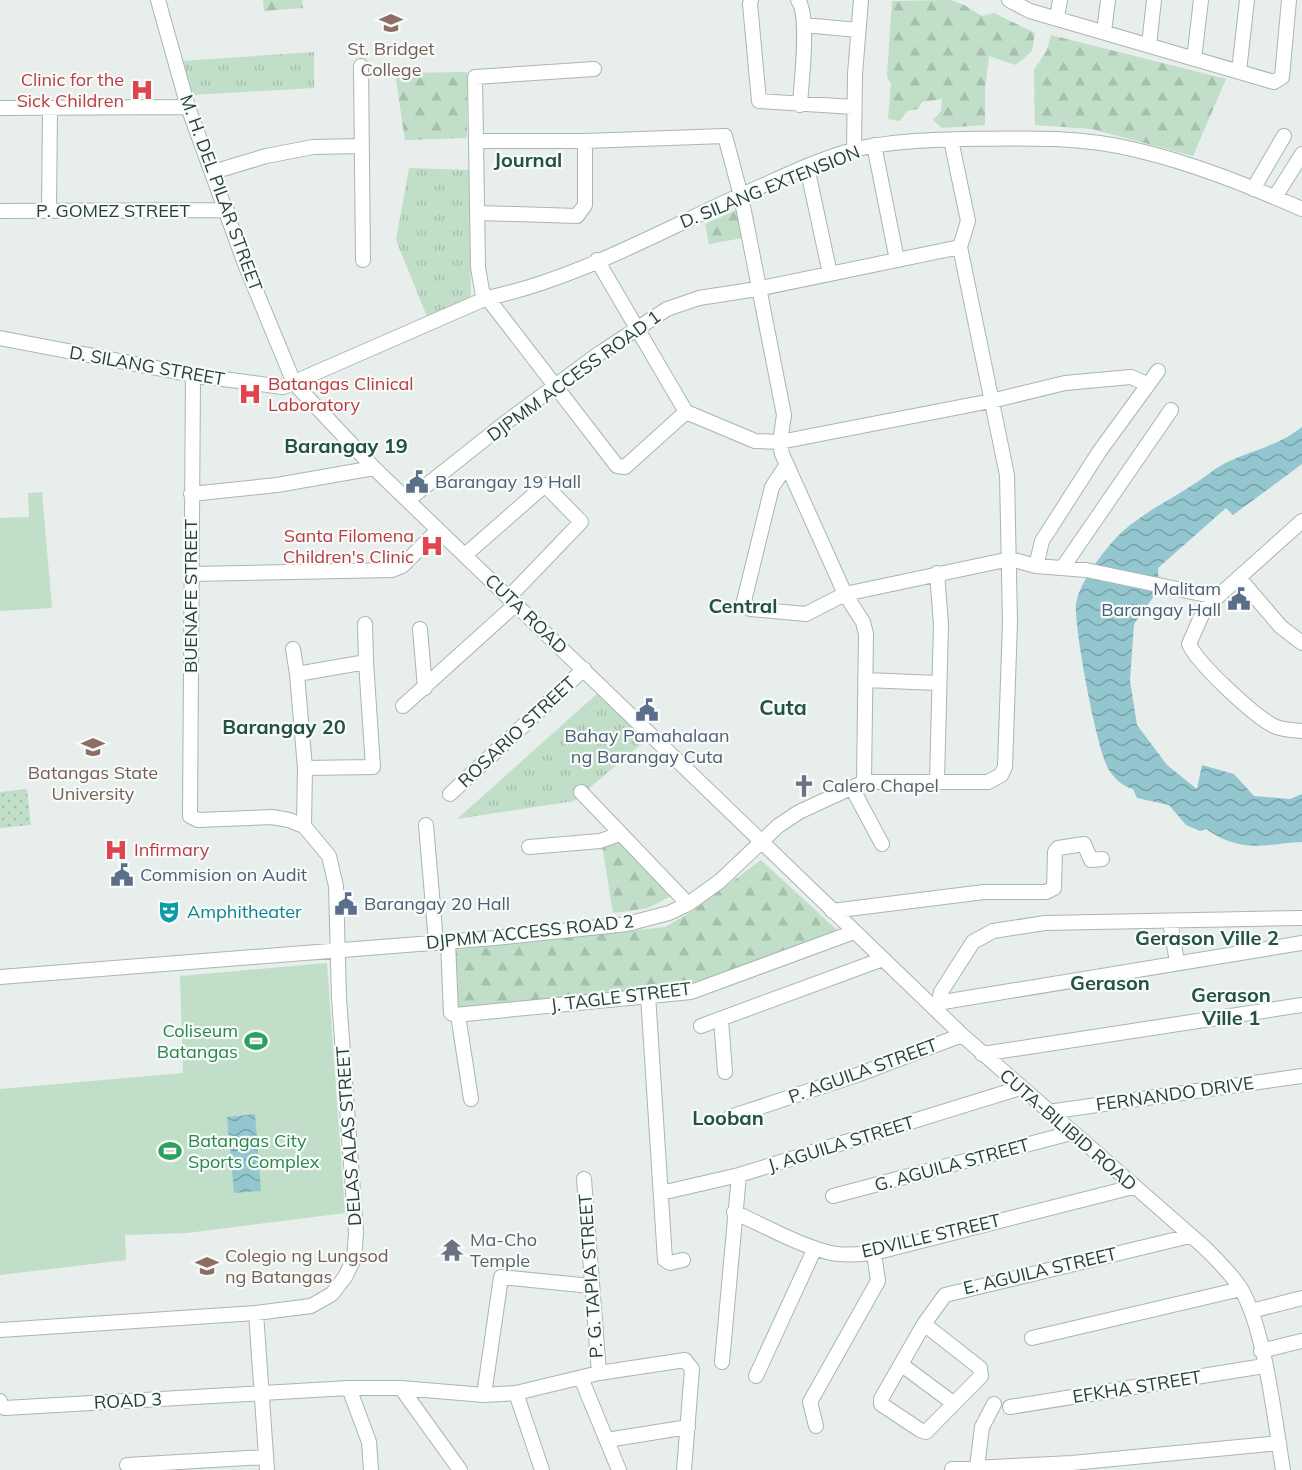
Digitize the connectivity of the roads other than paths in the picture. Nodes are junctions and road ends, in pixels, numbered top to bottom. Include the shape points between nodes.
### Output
1 (158, 0) edge
2 (752, 0) edge
3 (798, 0) edge
4 (861, 0) edge
5 (1009, 0) edge
6 (1060, 0) edge
7 (1108, 0) edge
8 (1154, 0) edge
9 (1201, 0) edge
10 (1247, 0) edge
11 (1289, 0) edge
12 (1057, 17) junction
13 (804, 25) junction
14 (858, 30) junction
15 (1104, 32) junction
16 (1149, 45) junction
17 (1194, 59) junction
18 (361, 66) dead end
19 (594, 69) dead end
20 (1239, 71) junction
21 (800, 105) junction
22 (188, 107) junction
23 (854, 107) junction
24 (0, 108) edge
25 (50, 109) junction
26 (1284, 136) dead end
27 (951, 140) junction
28 (476, 141) junction
29 (585, 141) junction
30 (874, 145) junction
31 (361, 146) junction
32 (854, 150) junction
33 (1302, 154) edge
34 (807, 167) junction
35 (213, 172) junction
36 (1253, 189) junction
37 (741, 196) junction
38 (1275, 197) junction
39 (1302, 209) edge
40 (227, 210) junction
41 (0, 211) edge
42 (50, 211) junction
43 (480, 213) junction
44 (960, 247) junction
45 (363, 260) dead end
46 (597, 260) junction
47 (897, 260) junction
48 (830, 274) junction
49 (758, 289) junction
50 (488, 298) junction
51 (638, 327) junction
52 (0, 338) edge
53 (1158, 371) dead end
54 (193, 375) junction
55 (294, 383) junction
56 (1147, 384) junction
57 (557, 386) junction
58 (991, 401) junction
59 (1171, 410) dead end
60 (686, 412) junction
61 (780, 442) junction
62 (786, 466) junction
63 (374, 468) junction
64 (191, 494) junction
65 (408, 500) junction
66 (1301, 525) edge
67 (438, 530) junction
68 (465, 555) junction
69 (1010, 560) junction
70 (1036, 566) junction
71 (1064, 567) junction
72 (937, 573) junction
73 (191, 574) junction
74 (1239, 578) junction
75 (845, 594) junction
76 (1216, 597) junction
77 (512, 601) junction
78 (365, 624) dead end
79 (420, 629) dead end
80 (1302, 643) edge
81 (293, 650) dead end
82 (366, 662) junction
83 (584, 669) junction
84 (297, 674) junction
85 (865, 680) junction
86 (938, 683) junction
87 (425, 688) junction
88 (403, 706) dead end
89 (1302, 731) edge
90 (305, 768) junction
91 (937, 782) junction
92 (858, 785) junction
93 (581, 792) dead end
94 (450, 794) dead end
95 (426, 825) dead end
96 (304, 826) junction
97 (620, 834) junction
98 (761, 842) junction
99 (882, 844) dead end
100 (529, 847) dead end
101 (1102, 859) dead end
102 (688, 904) junction
103 (832, 911) junction
104 (1302, 918) edge
105 (1170, 921) junction
106 (854, 932) junction
107 (442, 942) junction
108 (1302, 943) edge
109 (337, 950) junction
110 (883, 959) junction
111 (1177, 962) junction
112 (0, 977) edge
113 (648, 995) junction
114 (935, 1002) junction
115 (1302, 1005) edge
116 (458, 1015) junction
117 (721, 1019) junction
118 (701, 1026) dead end
119 (962, 1035) junction
120 (982, 1054) junction
121 (725, 1072) dead end
122 (1302, 1076) edge
123 (1020, 1088) junction
124 (471, 1099) dead end
125 (1048, 1112) junction
126 (730, 1117) dead end
127 (1071, 1133) junction
128 (739, 1176) junction
129 (584, 1179) dead end
130 (1132, 1187) junction
131 (661, 1193) junction
132 (833, 1196) dead end
133 (734, 1212) junction
134 (1190, 1236) junction
135 (815, 1248) junction
136 (873, 1253) junction
137 (683, 1260) dead end
138 (591, 1286) junction
139 (1241, 1289) junction
140 (1302, 1298) edge
141 (1251, 1311) junction
142 (256, 1313) junction
143 (924, 1324) junction
144 (0, 1330) edge
145 (1032, 1338) dead end
146 (1301, 1341) edge
147 (1261, 1351) junction
148 (722, 1362) dead end
149 (902, 1365) junction
150 (1264, 1366) junction
151 (599, 1373) junction
152 (756, 1376) dead end
153 (581, 1378) junction
154 (349, 1388) junction
155 (401, 1388) junction
156 (516, 1393) junction
157 (261, 1394) junction
158 (484, 1395) junction
159 (0, 1401) edge
160 (952, 1403) junction
161 (994, 1404) dead end
162 (1010, 1407) dead end
163 (816, 1426) dead end
164 (688, 1427) junction
165 (607, 1440) junction
166 (1279, 1443) junction
167 (267, 1464) edge
168 (128, 1465) dead end
169 (977, 1467) junction
170 (999, 1468) edge
171 (952, 1469) edge
172 (371, 1470) edge
173 (460, 1470) edge
174 (542, 1470) edge
175 (620, 1470) edge
176 (684, 1470) edge
177 (1283, 1470) edge

1 - 22 street, M. H. DEL PILAR STREET
2 - 21 street via 759,101
3 - 13 street
4 - 14 street
5 - 12 street via 1019,7
6 - 12 street
7 - 15 street
8 - 16 street
9 - 17 street
10 - 20 street
11 - 20 street via 1282,77 1274,82
12 - 15 street
13 - 14 street
13 - 21 street
14 - 23 street
15 - 16 street
16 - 17 street
17 - 20 street
18 - 31 street
19 - 28 street via 476,77
21 - 23 street
22 - 25 street
22 - 35 street, M. H. DEL PILAR STREET
23 - 32 street
24 - 25 street
25 - 42 street
26 - 36 street
27 - 30 street, D. SILANG EXTENSION
27 - 36 street, D. SILANG EXTENSION via 1057,139 1100,143 1192,166
27 - 44 street via 968,221
28 - 29 street
28 - 43 street
29 - 37 street via 725,136
29 - 43 street via 585,205 578,216
30 - 32 street, D. SILANG EXTENSION
30 - 47 street
31 - 35 street via 313,147
31 - 45 street
32 - 34 street, D. SILANG EXTENSION
33 - 38 street
34 - 37 street, D. SILANG EXTENSION
34 - 48 street
35 - 40 street, M. H. DEL PILAR STREET
36 - 38 street, D. SILANG EXTENSION
37 - 46 street, D. SILANG EXTENSION
37 - 49 street
38 - 39 street, D. SILANG EXTENSION
40 - 42 street, P. GOMEZ STREET
40 - 55 street, M. H. DEL PILAR STREET
41 - 42 street, P. GOMEZ STREET
43 - 50 street via 479,279
44 - 47 street, DJPMM ACCESS ROAD 1
44 - 58 street
46 - 50 street, D. SILANG EXTENSION
46 - 51 street
47 - 48 street, DJPMM ACCESS ROAD 1
48 - 49 street, DJPMM ACCESS ROAD 1
49 - 51 street, DJPMM ACCESS ROAD 1 via 699,298 667,309
49 - 61 street via 784,415
50 - 55 street, D. SILANG EXTENSION
50 - 57 street
51 - 57 street, DJPMM ACCESS ROAD 1
51 - 60 street
52 - 54 street, D. SILANG STREET
53 - 56 street
54 - 55 street, D. SILANG STREET via 273,387
54 - 64 street, BUENAFE STREET
55 - 63 street, CUTA ROAD
56 - 58 street via 1131,377 1116,377 1065,383
56 - 70 street via 1042,541
57 - 60 street via 621,468
57 - 65 street, DJPMM ACCESS ROAD 1
58 - 61 street
58 - 69 street via 1007,475
59 - 71 street
60 - 61 street via 755,441
61 - 62 street
62 - 75 street
62 - 75 street via 772,487 744,601 746,606 806,614
63 - 64 street via 277,485
63 - 65 street, CUTA ROAD
64 - 73 street, BUENAFE STREET
65 - 67 street, CUTA ROAD
66 - 74 street
67 - 68 street, CUTA ROAD
67 - 73 street via 402,566 392,570
68 - 77 street, CUTA ROAD
68 - 77 street via 545,485 581,522
69 - 70 street
69 - 72 street
69 - 91 street via 1005,767 1001,775 988,782
70 - 71 street
71 - 76 street
72 - 75 street
72 - 86 street via 941,624
73 - 96 street, BUENAFE STREET via 192,818 272,817
74 - 76 street
74 - 80 street via 1281,627
75 - 85 street via 866,634
76 - 89 street via 1205,608 1190,638 1192,649 1213,674 1269,723 1276,728
77 - 83 street, CUTA ROAD
77 - 87 street
78 - 82 street
79 - 87 street
81 - 84 street
82 - 84 street
82 - 90 street via 373,767
83 - 94 street, ROSARIO STREET
83 - 98 street, CUTA ROAD
84 - 90 street
85 - 86 street
85 - 92 street
86 - 91 street
87 - 88 street
90 - 96 street
91 - 92 street
92 - 98 street, DJPMM ACCESS ROAD 2 via 799,812
92 - 99 street
93 - 97 street
95 - 107 street
96 - 109 street, DELAS ALAS STREET via 320,842 331,863 336,886
97 - 100 street via 600,842
97 - 102 street
98 - 102 street, DJPMM ACCESS ROAD 2 via 720,881
98 - 103 street, CUTA-BILIBID ROAD
101 - 103 street via 1091,860 1084,844 1058,848 1054,888 1046,892 984,892
102 - 107 street, DJPMM ACCESS ROAD 2 via 627,924
103 - 106 street, CUTA-BILIBID ROAD
104 - 105 street
105 - 111 street
105 - 114 street via 1045,923 993,931 973,942
106 - 110 street, CUTA-BILIBID ROAD
106 - 113 street, J. TAGLE STREET via 691,992
107 - 109 street, DJPMM ACCESS ROAD 2
107 - 116 street via 451,1013
108 - 111 street
109 - 112 street, DJPMM ACCESS ROAD 2
109 - 142 street, DELAS ALAS STREET via 356,1233 354,1259 332,1294 310,1306
110 - 114 street, CUTA-BILIBID ROAD
110 - 117 street
111 - 114 street
113 - 116 street, J. TAGLE STREET
113 - 131 street
114 - 119 street, CUTA-BILIBID ROAD
115 - 120 street
116 - 124 street
117 - 118 street
117 - 121 street
119 - 120 street, CUTA-BILIBID ROAD
119 - 126 street, P. AGUILA STREET
120 - 123 street, CUTA-BILIBID ROAD
122 - 125 street, FERNANDO DRIVE
123 - 125 street, CUTA-BILIBID ROAD
123 - 128 street, J. AGUILA STREET
125 - 127 street, CUTA-BILIBID ROAD
127 - 130 street, CUTA-BILIBID ROAD
127 - 132 street, G. AGUILA STREET
128 - 131 street, J. AGUILA STREET
128 - 133 street
129 - 138 street, P. G. TAPIA STREET
130 - 134 street, CUTA-BILIBID ROAD
130 - 136 street, EDVILLE STREET
131 - 137 street via 665,1260
133 - 135 street, EDVILLE STREET
133 - 148 street
134 - 139 street, CUTA-BILIBID ROAD
134 - 143 street, E. AGUILA STREET via 949,1293
135 - 136 street, EDVILLE STREET via 832,1254
135 - 152 street
136 - 163 street via 878,1281 810,1402
138 - 151 street, P. G. TAPIA STREET
138 - 158 street via 501,1277
139 - 141 street, CUTA-BILIBID ROAD
139 - 145 street
140 - 141 street
141 - 147 street, CUTA-BILIBID ROAD
142 - 144 street, DELAS ALAS STREET
142 - 157 street
143 - 149 street, E. AGUILA STREET
143 - 160 street via 980,1368 981,1376
146 - 147 street
147 - 150 street, CUTA-BILIBID ROAD
149 - 160 street
149 - 160 street, E. AGUILA STREET via 881,1404 926,1431
150 - 162 street, EFKHA STREET
150 - 166 street, CUTA-BILIBID ROAD
151 - 153 street
151 - 164 street via 685,1360 692,1369
153 - 156 street
153 - 165 street
154 - 155 street
154 - 157 street
154 - 172 street via 369,1442
155 - 158 street
155 - 173 street
156 - 158 street
156 - 174 street
157 - 159 street, ROAD 3 via 5,1408
157 - 167 street
161 - 169 street via 982,1427
164 - 165 street
164 - 176 street
165 - 175 street
166 - 170 street
166 - 177 street, CUTA-BILIBID ROAD
167 - 168 street
169 - 170 street
169 - 171 street

